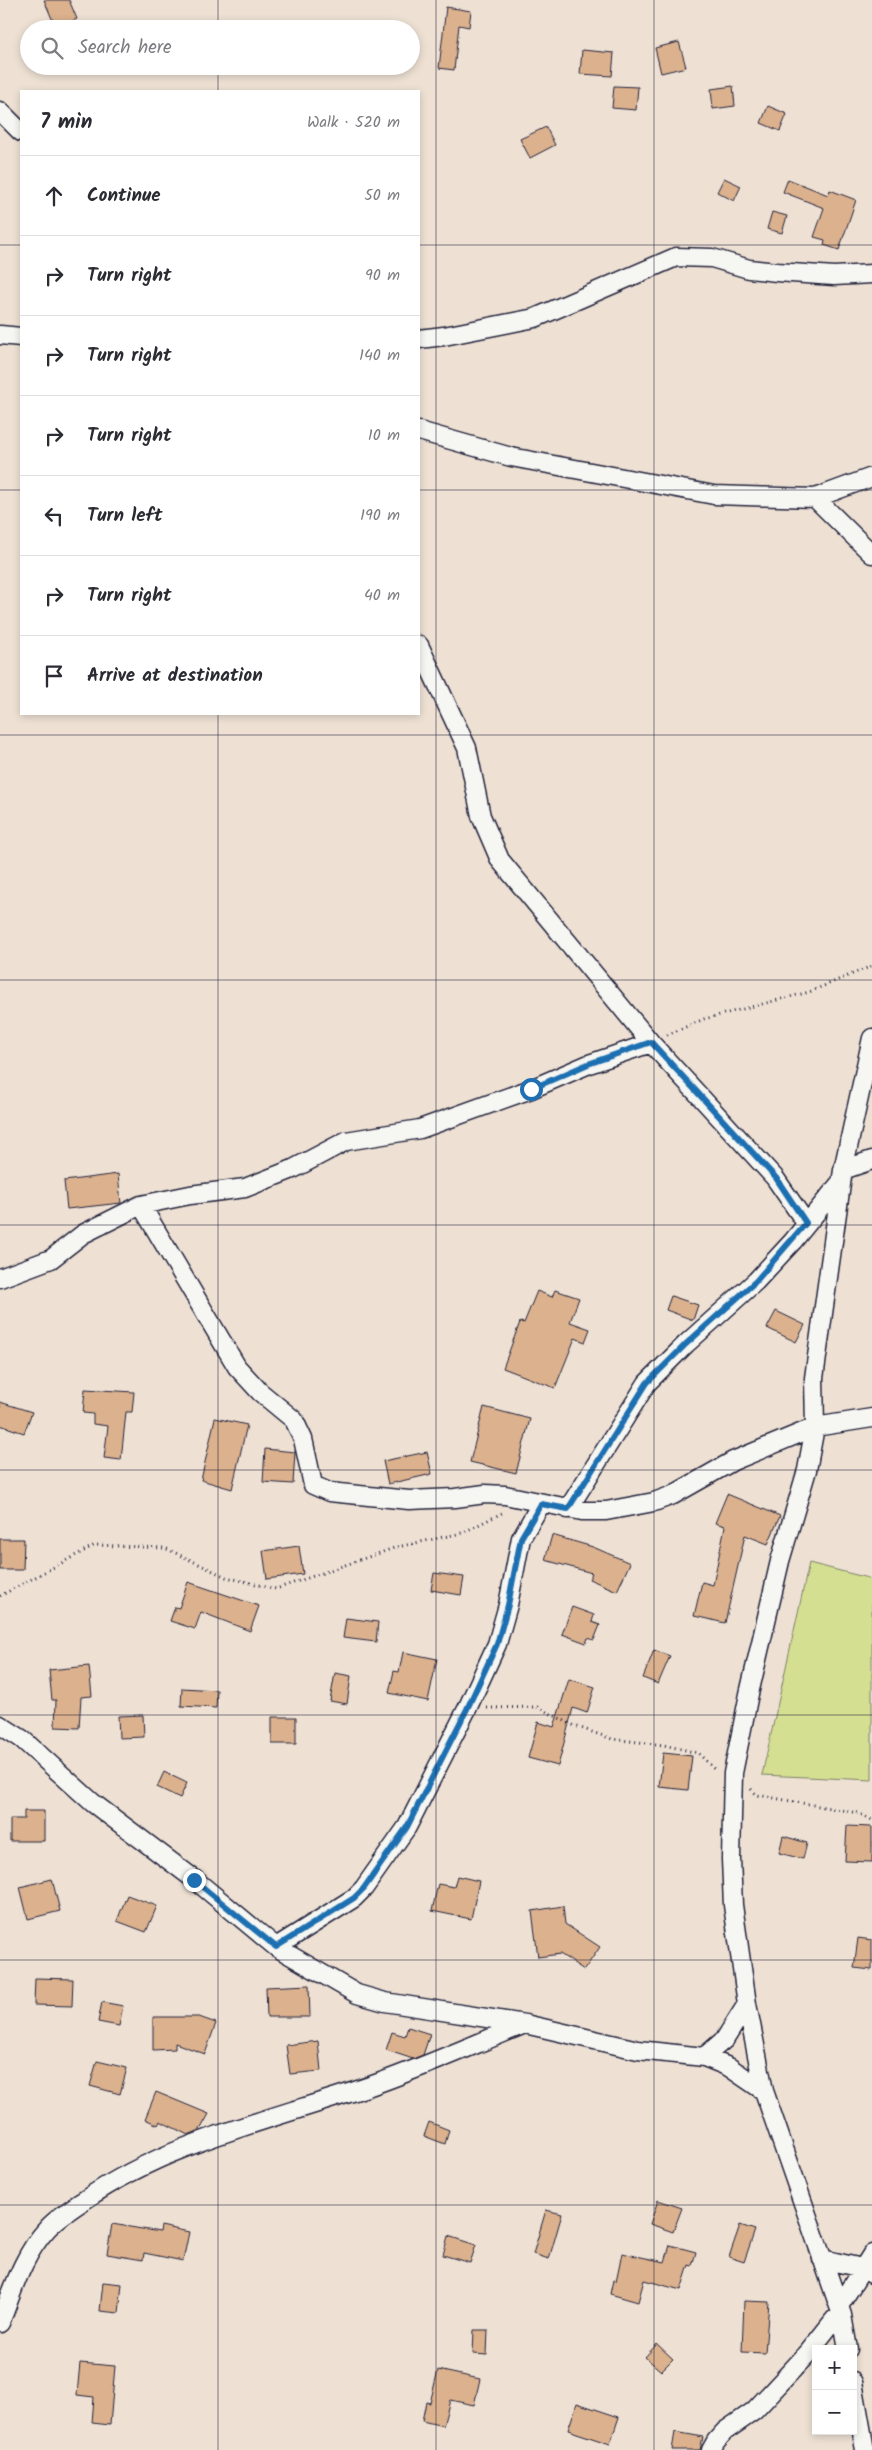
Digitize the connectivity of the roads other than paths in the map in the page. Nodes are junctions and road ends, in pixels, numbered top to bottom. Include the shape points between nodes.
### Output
1 (0, 111) edge
2 (20, 131) edge
3 (872, 274) edge
4 (0, 335) edge
5 (20, 337) edge
6 (420, 338) edge
7 (420, 432) edge
8 (872, 477) edge
9 (815, 498) junction
10 (872, 554) edge
11 (420, 647) edge
12 (872, 1038) edge
13 (651, 1042) junction
14 (872, 1160) edge
15 (842, 1176) junction
16 (141, 1205) junction
17 (806, 1223) junction
18 (0, 1278) edge
19 (872, 1418) edge
20 (815, 1427) junction
21 (534, 1502) junction
22 (568, 1509) junction
23 (0, 1725) edge
24 (276, 1947) junction
25 (747, 2004) junction
26 (525, 2024) junction
27 (704, 2058) junction
28 (764, 2091) junction
29 (822, 2259) junction
30 (869, 2265) edge
31 (840, 2310) junction
32 (0, 2323) edge
33 (847, 2345) edge
34 (854, 2390) edge
35 (711, 2450) edge
36 (865, 2450) edge

1 - 2 street
3 - 6 street via 834,276 777,272 749,269 712,258 676,257 535,318
4 - 5 street
7 - 9 street via 512,457 714,495
8 - 9 street
9 - 10 street
11 - 13 street via 467,748 481,816 500,860
12 - 15 street
13 - 16 street via 420,1129 346,1141 293,1169 245,1188
13 - 17 street via 776,1178
14 - 15 street
15 - 17 street
15 - 20 street via 814,1378
16 - 18 street via 83,1234 51,1259
16 - 21 street via 238,1367 260,1392 294,1420 303,1439 313,1485 329,1492 409,1500 485,1494
17 - 22 street via 756,1281 647,1383
19 - 20 street
20 - 22 street via 733,1461 673,1495 654,1502 606,1511
20 - 25 street via 807,1470 776,1580 734,1773 731,1860
21 - 22 street
21 - 24 street via 521,1538 497,1644 407,1827 364,1888 344,1905
23 - 24 street via 22,1739 92,1803
24 - 26 street via 357,1994 384,2002
25 - 27 street via 725,2039
25 - 28 street
26 - 27 street via 638,2050
26 - 32 street via 373,2085 167,2154 121,2176 48,2228 21,2268
27 - 28 street via 729,2068
28 - 29 street
29 - 30 street
29 - 31 street
30 - 31 street
31 - 33 street
31 - 35 street via 808,2354 754,2411 725,2431
34 - 36 street

